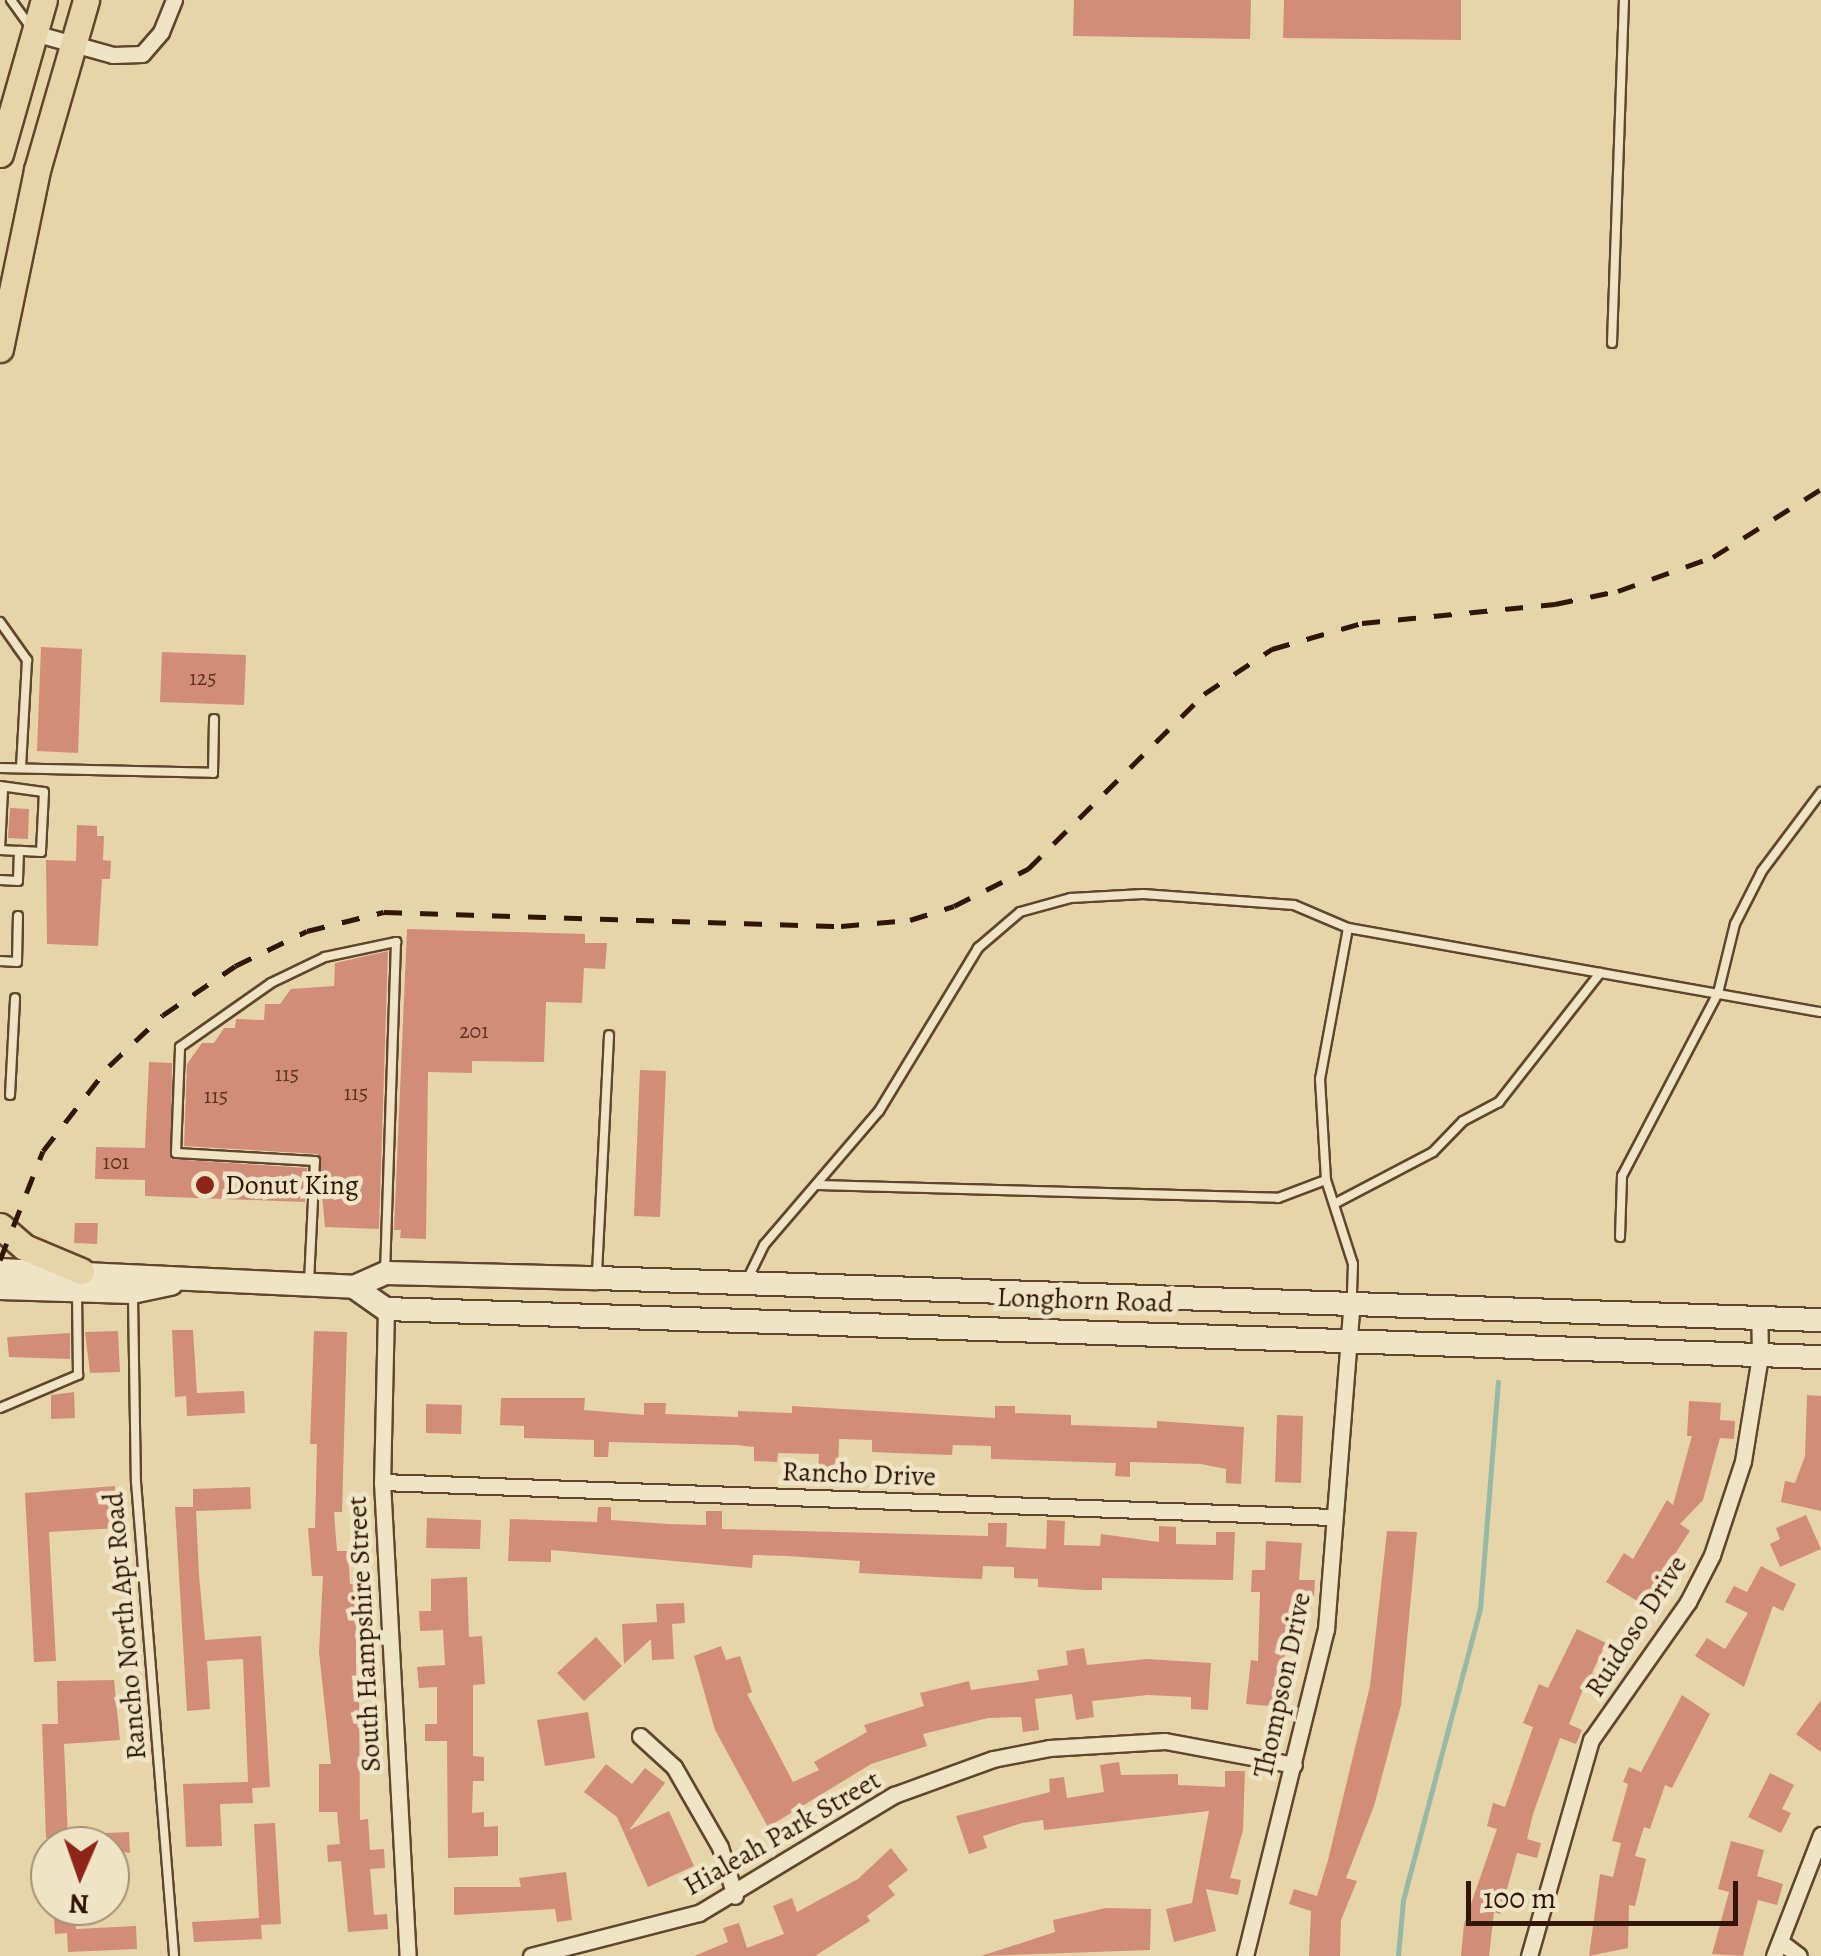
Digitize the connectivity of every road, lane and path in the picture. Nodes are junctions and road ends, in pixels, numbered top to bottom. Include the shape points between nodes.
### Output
1 (11, 0) edge
2 (44, 0) edge
3 (86, 0) edge
4 (174, 0) edge
5 (1624, 0) edge
6 (34, 33) junction
7 (72, 44) junction
8 (0, 154) edge
9 (1612, 343) dead end
10 (0, 348) edge
11 (0, 622) edge
12 (214, 719) dead end
13 (21, 766) junction
14 (0, 768) edge
15 (2, 788) edge
16 (1821, 792) edge
17 (4, 817) edge
18 (29, 817) dead end
19 (43, 817) junction
20 (5, 836) edge
21 (28, 836) dead end
22 (42, 836) junction
23 (19, 851) junction
24 (0, 880) edge
25 (18, 916) dead end
26 (1348, 928) junction
27 (0, 961) edge
28 (1600, 973) junction
29 (1718, 994) junction
30 (14, 998) dead end
31 (1821, 1012) edge
32 (610, 1035) dead end
33 (0, 1044) edge
34 (12, 1045) junction
35 (10, 1095) dead end
36 (1326, 1180) junction
37 (818, 1185) junction
38 (1334, 1204) junction
39 (0, 1226) edge
40 (1620, 1237) dead end
41 (0, 1270) edge
42 (386, 1272) junction
43 (596, 1278) junction
44 (78, 1280) junction
45 (182, 1282) junction
46 (746, 1282) junction
47 (308, 1285) junction
48 (354, 1286) junction
49 (0, 1288) edge
50 (132, 1292) junction
51 (1352, 1300) junction
52 (386, 1309) junction
53 (595, 1313) junction
54 (1759, 1317) junction
55 (1821, 1320) edge
56 (1351, 1339) junction
57 (1760, 1356) junction
58 (1821, 1358) edge
59 (0, 1408) edge
60 (382, 1482) junction
61 (1334, 1517) junction
62 (640, 1736) dead end
63 (1294, 1764) junction
64 (1821, 1835) edge
65 (735, 1896) junction
66 (1778, 1950) edge
67 (174, 1956) edge
68 (408, 1956) edge
69 (531, 1956) edge
70 (1245, 1956) edge
71 (1529, 1956) edge
72 (1799, 1956) edge

1 - 6 lane
2 - 6 main road
3 - 7 main road
4 - 7 street via 161,32 142,54 113,55
5 - 9 lane
6 - 7 street
6 - 8 main road
7 - 10 main road via 36,170
11 - 13 lane via 27,660
12 - 13 lane via 213,773
13 - 14 lane
15 - 17 lane
15 - 19 lane via 44,792
16 - 29 lane via 1762,871 1735,924
17 - 20 lane
18 - 19 lane
19 - 22 lane
20 - 23 lane via 0,850
21 - 22 lane
22 - 23 lane via 41,852
23 - 24 lane via 18,881
25 - 27 lane via 17,962
26 - 28 lane
26 - 36 lane via 1320,1079
26 - 37 lane via 1294,905 1143,894 1071,898 1020,912 978,948 879,1111
28 - 29 lane
28 - 38 lane via 1499,1102 1464,1121 1433,1152
29 - 31 lane
29 - 40 lane via 1622,1176
30 - 34 lane
32 - 43 lane
33 - 34 lane
34 - 35 lane
36 - 37 lane via 1278,1198
36 - 38 lane
37 - 46 lane via 764,1244
38 - 51 lane via 1353,1264
39 - 44 main road
41 - 44 main road, Longhorn Road
42 - 43 main road, Longhorn Road
42 - 47 lane via 396,942 325,956 271,982 180,1047 176,1153 315,1160
42 - 48 main road, Longhorn Road
43 - 46 main road, Longhorn Road
43 - 53 main road
44 - 45 main road, Longhorn Road
44 - 49 main road, Longhorn Road
44 - 50 main road, Longhorn Road
44 - 59 lane via 78,1375
45 - 47 main road, Longhorn Road
45 - 50 main road, Longhorn Road
46 - 51 main road, Longhorn Road
47 - 48 main road, Longhorn Road
48 - 52 main road
50 - 67 lane, Rancho North Apt Road via 136,1482
51 - 54 main road, Longhorn Road
51 - 56 street, Thompson Drive
52 - 53 main road, Longhorn Road
52 - 60 street, South Hampshire Street
53 - 56 main road, Longhorn Road
54 - 55 main road, Longhorn Road
54 - 57 street, Ruidoso Drive
56 - 57 main road, Longhorn Road
56 - 61 street, Thompson Drive
57 - 58 main road, Longhorn Road
57 - 71 street, Ruidoso Drive via 1743,1461 1712,1555 1688,1602 1591,1740
60 - 61 street, Rancho Drive
60 - 68 street, South Hampshire Street
61 - 63 street, Thompson Drive via 1326,1629
62 - 65 street via 674,1767 720,1847
63 - 65 street, Hialeah Park Street via 1164,1741 1067,1746 993,1760 935,1776 864,1811
63 - 70 street, Thompson Drive
64 - 66 street
65 - 69 street, Hialeah Park Street via 650,1930
66 - 72 street

